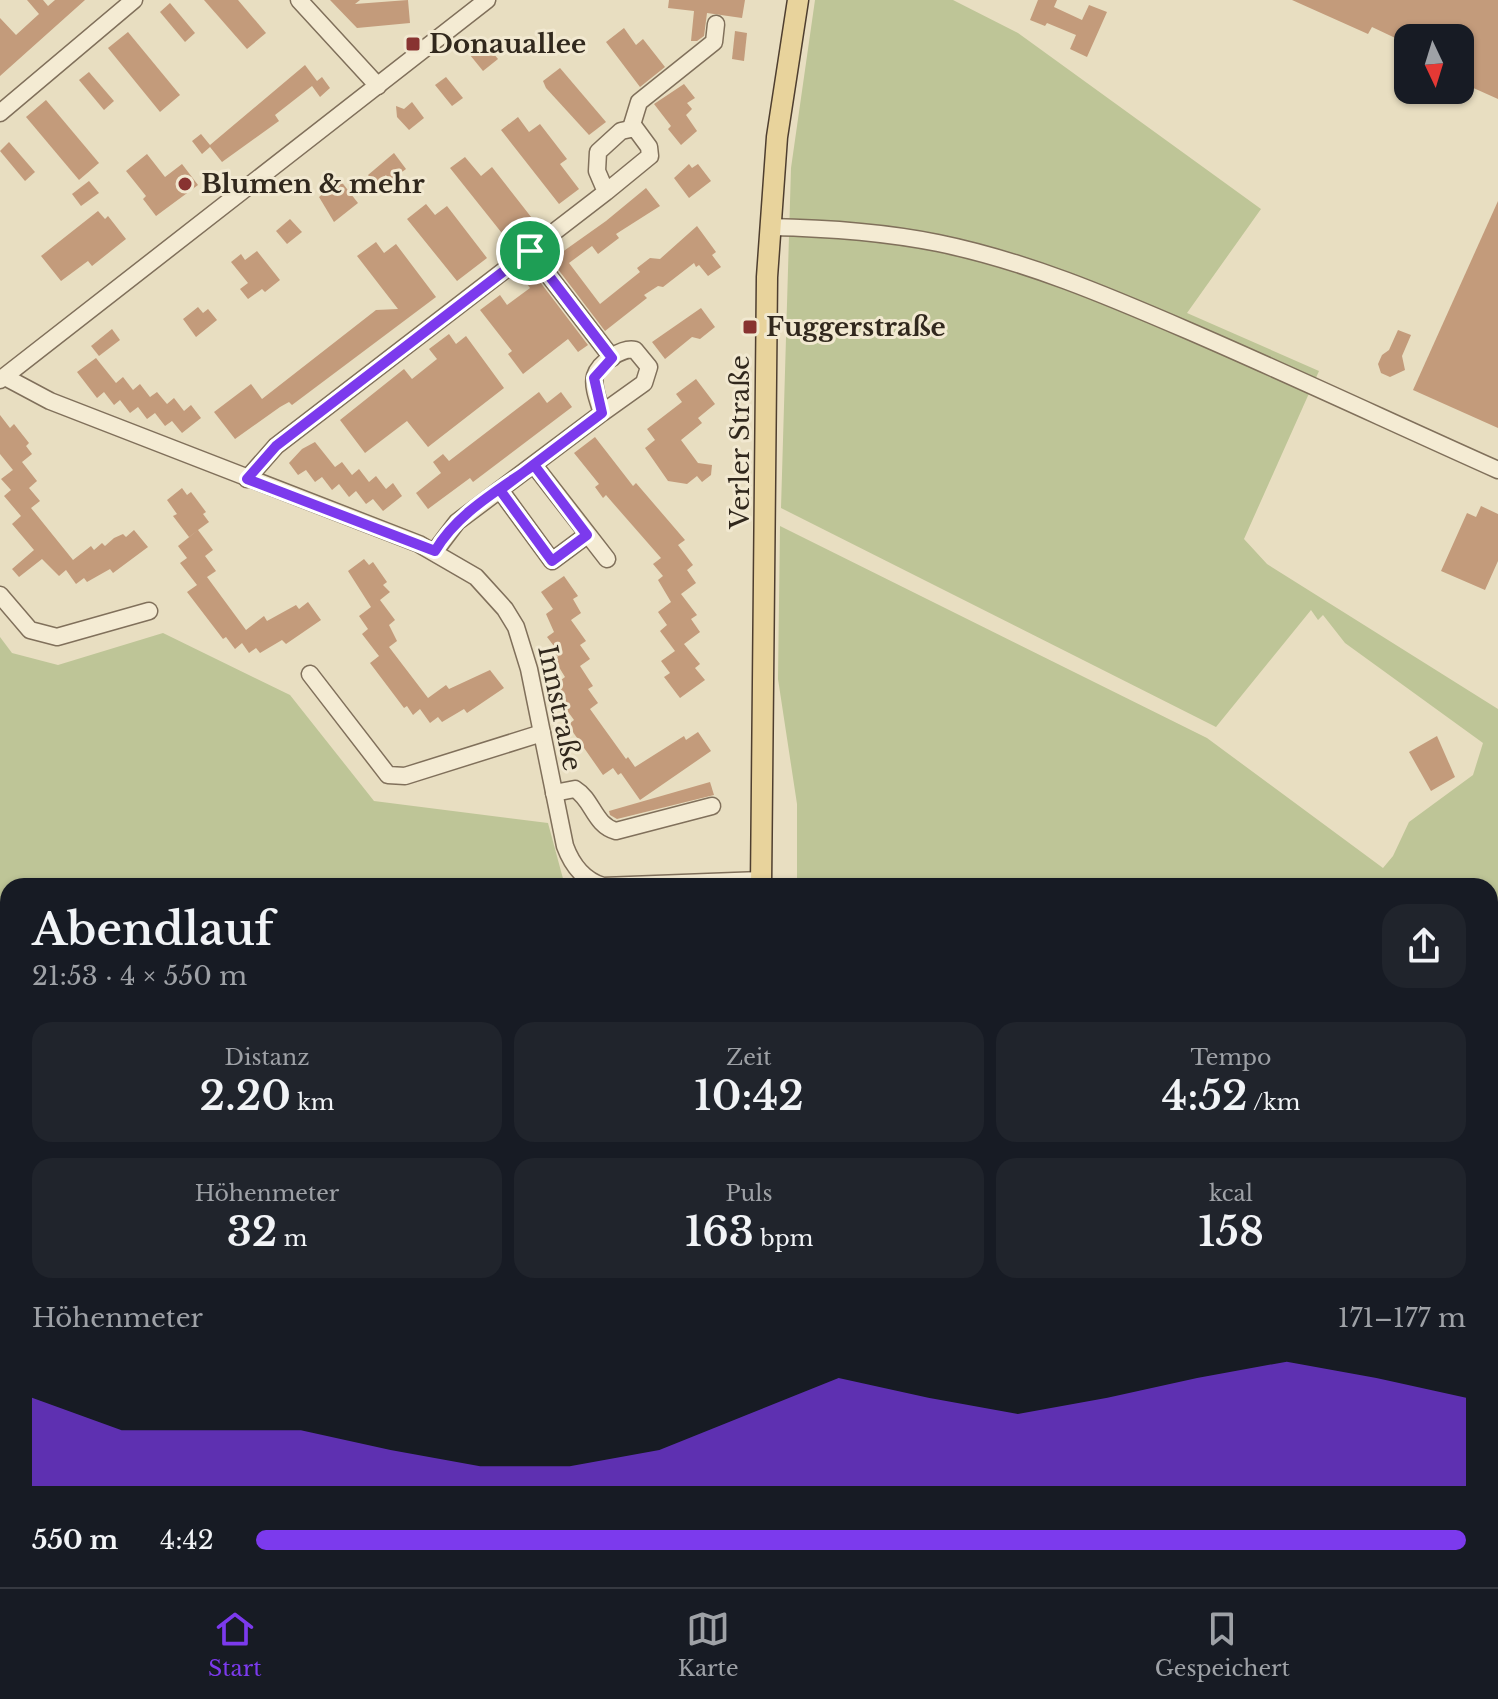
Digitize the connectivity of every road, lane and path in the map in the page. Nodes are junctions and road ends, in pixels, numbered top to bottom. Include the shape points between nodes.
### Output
1 (134, 0) edge
2 (299, 0) edge
3 (487, 0) edge
4 (798, 0) edge
5 (716, 24) dead end
6 (378, 86) junction
7 (0, 113) edge
8 (631, 128) junction
9 (606, 192) junction
10 (770, 227) junction
11 (530, 251) junction
12 (612, 358) junction
13 (2, 378) edge
14 (602, 413) junction
15 (534, 465) junction
16 (1498, 470) edge
17 (247, 479) junction
18 (500, 490) junction
19 (587, 535) junction
20 (435, 551) junction
21 (607, 559) dead end
22 (0, 595) edge
23 (149, 611) dead end
24 (310, 674) dead end
25 (542, 733) junction
26 (554, 793) junction
27 (712, 806) dead end
28 (588, 878) edge
29 (761, 878) edge

1 - 7 street
2 - 6 street
3 - 6 street
4 - 10 main road, Verler Straße
5 - 8 street via 714,42 639,102
6 - 13 street
8 - 9 street via 598,152 597,171
8 - 9 street via 638,130 650,156
9 - 11 street
10 - 16 street via 904,237 1036,270 1229,348
10 - 29 main road, Verler Straße
11 - 12 street
11 - 17 street via 276,446
12 - 14 street via 594,378
12 - 14 street via 635,350 649,367 648,375
13 - 17 street, Innstraße
14 - 15 street
15 - 18 street
15 - 19 street
17 - 20 street, Innstraße
18 - 19 street via 552,561
18 - 20 street via 457,522
19 - 21 street
20 - 25 street, Innstraße via 476,577 516,627
22 - 23 street via 30,630 57,637
24 - 25 street via 388,775 405,776
25 - 26 street, Innstraße
26 - 27 street via 575,789 616,831
26 - 28 street, Innstraße via 572,864

